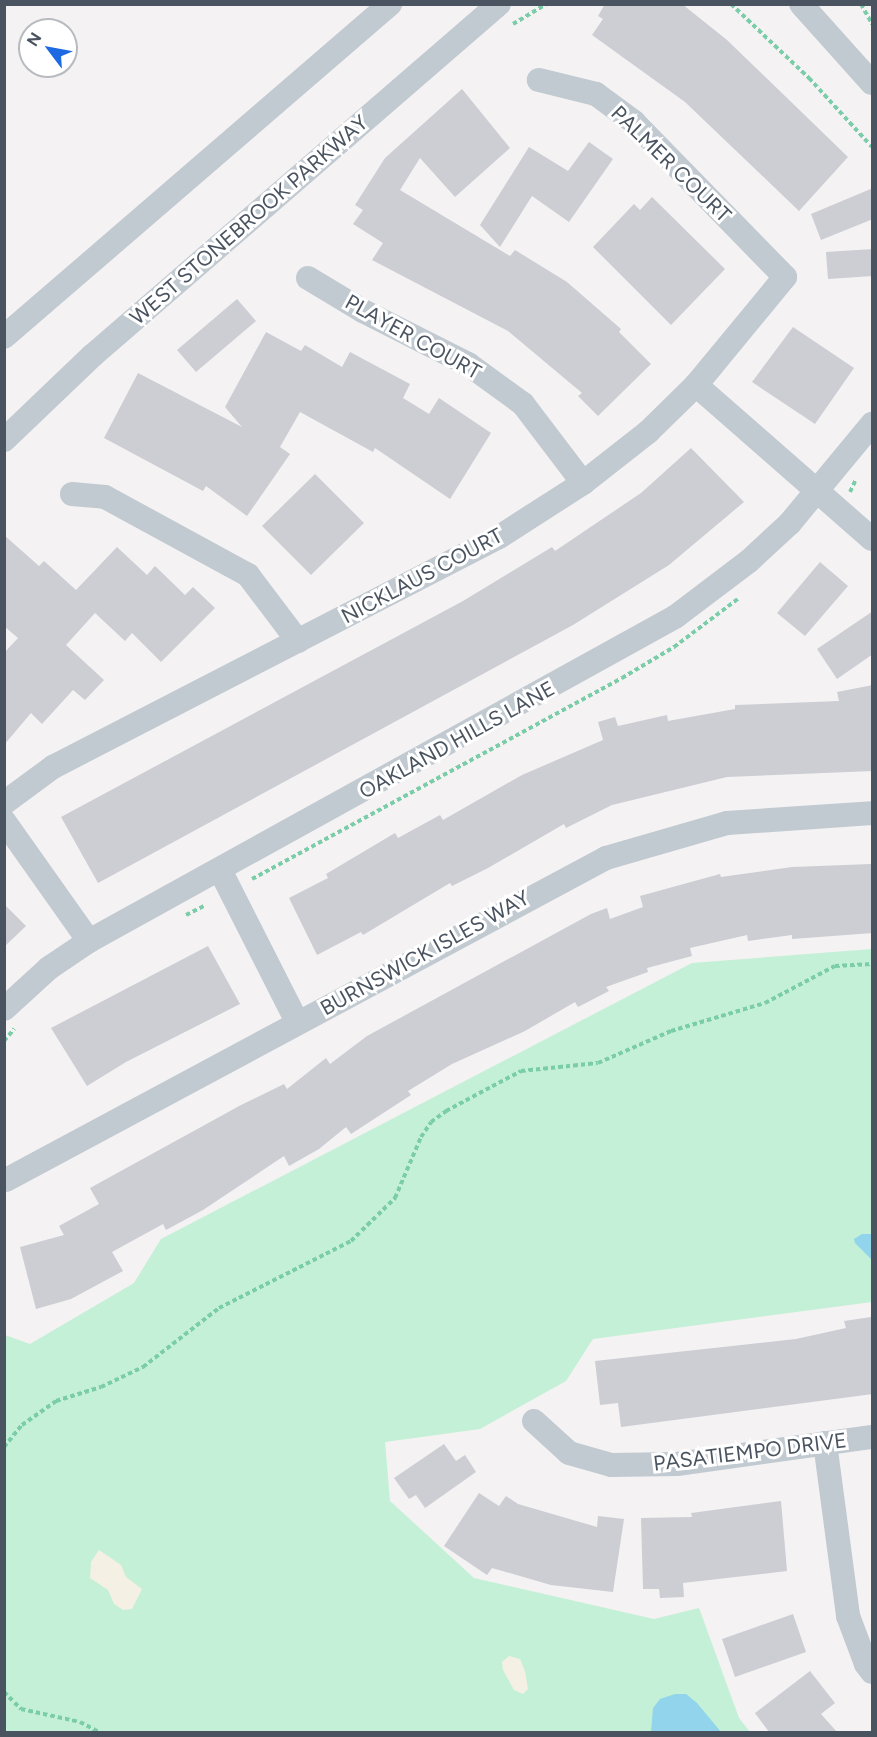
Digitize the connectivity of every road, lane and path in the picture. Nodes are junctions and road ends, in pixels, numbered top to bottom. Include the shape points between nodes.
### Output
1 (390, 4) edge
2 (499, 4) edge
3 (731, 4) edge
4 (801, 4) edge
5 (861, 4) edge
6 (873, 24) edge
7 (539, 80) dead end
8 (873, 84) edge
9 (873, 147) edge
10 (785, 277) joint
11 (308, 278) dead end
12 (4, 337) edge
13 (696, 385) junction
14 (873, 424) edge
15 (4, 440) edge
16 (583, 483) junction
17 (818, 493) junction
18 (72, 494) dead end
19 (873, 539) edge
20 (298, 640) junction
21 (4, 803) edge
22 (873, 813) edge
23 (4, 821) edge
24 (220, 870) junction
25 (204, 906) dead end
26 (175, 920) dead end
27 (89, 941) junction
28 (873, 964) edge
29 (11, 1017) edge
30 (297, 1022) junction
31 (4, 1041) edge
32 (6, 1180) edge
33 (534, 1421) dead end
34 (873, 1437) edge
35 (825, 1443) junction
36 (4, 1447) edge
37 (873, 1672) edge
38 (4, 1692) edge
39 (99, 1732) edge

1 - 12 street
2 - 15 street, WEST STONEBROOK PARKWAY via 92,356
3 - 9 path via 809,78
4 - 8 street
5 - 6 path
7 - 10 street, PALMER COURT via 596,94 634,122
10 - 13 street, NICKLAUS COURT
11 - 16 street, PLAYER COURT via 363,312 468,364 514,398
13 - 16 street, NICKLAUS COURT via 648,432
13 - 17 street
14 - 17 street, OAKLAND HILLS LANE
16 - 20 street, NICKLAUS COURT via 499,537
17 - 19 street
17 - 24 street, OAKLAND HILLS LANE via 749,561 675,617
18 - 20 street via 105,497 248,576
20 - 21 street, NICKLAUS COURT via 53,768
22 - 30 street, BURNSWICK ISLES WAY via 727,823 606,858
23 - 27 street
24 - 27 street, OAKLAND HILLS LANE
24 - 30 street
25 - 26 path
27 - 29 street, OAKLAND HILLS LANE via 49,968
28 - 36 path via 835,966 765,1003 671,1032 598,1063 521,1071 447,1111 431,1122 421,1137 395,1198 351,1241 219,1308 143,1367 101,1387 56,1401 22,1425
29 - 31 path
30 - 32 street, BURNSWICK ISLES WAY
33 - 35 street, PASATIEMPO DRIVE via 569,1453 611,1465 677,1464
34 - 35 street, PASATIEMPO DRIVE
35 - 37 street via 848,1616 866,1664
38 - 39 path via 21,1709 80,1722

